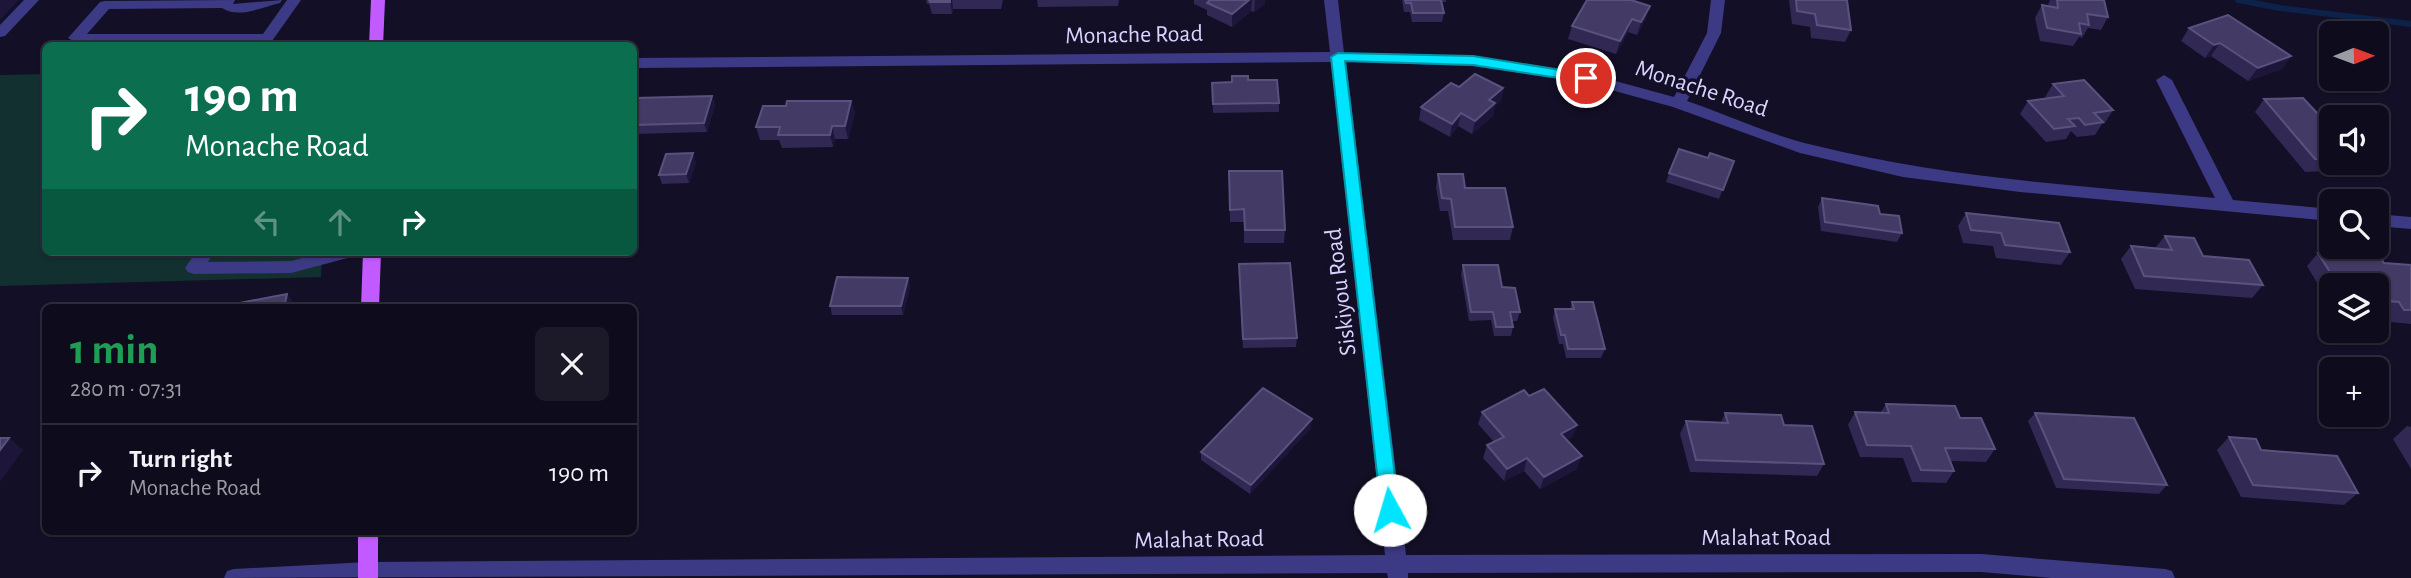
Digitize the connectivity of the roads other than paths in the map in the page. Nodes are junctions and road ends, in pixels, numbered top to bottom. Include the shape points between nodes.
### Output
1 (32, 0) edge
2 (275, 0) edge
3 (294, 0) edge
4 (378, 0) edge
5 (1331, 0) edge
6 (1718, 0) edge
7 (227, 2) edge
8 (0, 33) edge
9 (376, 42) edge
10 (1338, 57) junction
11 (637, 63) edge
12 (2164, 80) dead end
13 (1678, 103) junction
14 (2227, 205) junction
15 (2319, 214) edge
16 (2389, 221) edge
17 (2411, 223) edge
18 (202, 256) edge
19 (334, 256) edge
20 (372, 256) edge
21 (270, 260) edge
22 (370, 304) edge
23 (368, 535) edge
24 (1983, 570) edge
25 (1397, 571) edge
26 (368, 575) edge
27 (234, 578) edge
28 (2165, 578) edge

1 - 8 street
2 - 7 street via 243,8 230,8
3 - 7 street via 267,38 75,38 105,5
4 - 9 main road
5 - 10 street, Siskiyou Road
6 - 13 street via 1714,33
10 - 11 street, Monache Road
10 - 13 street, Monache Road via 1473,61 1586,78
10 - 25 street, Siskiyou Road
12 - 14 street
13 - 14 street, Monache Road via 1806,149 1903,171
14 - 15 street, Monache Road
16 - 17 street
18 - 21 street via 194,268
19 - 21 street via 291,267
20 - 22 main road
23 - 26 main road
24 - 25 street, Malahat Road
24 - 28 street, Malahat Road
25 - 26 street, Malahat Road
26 - 27 street, Malahat Road

